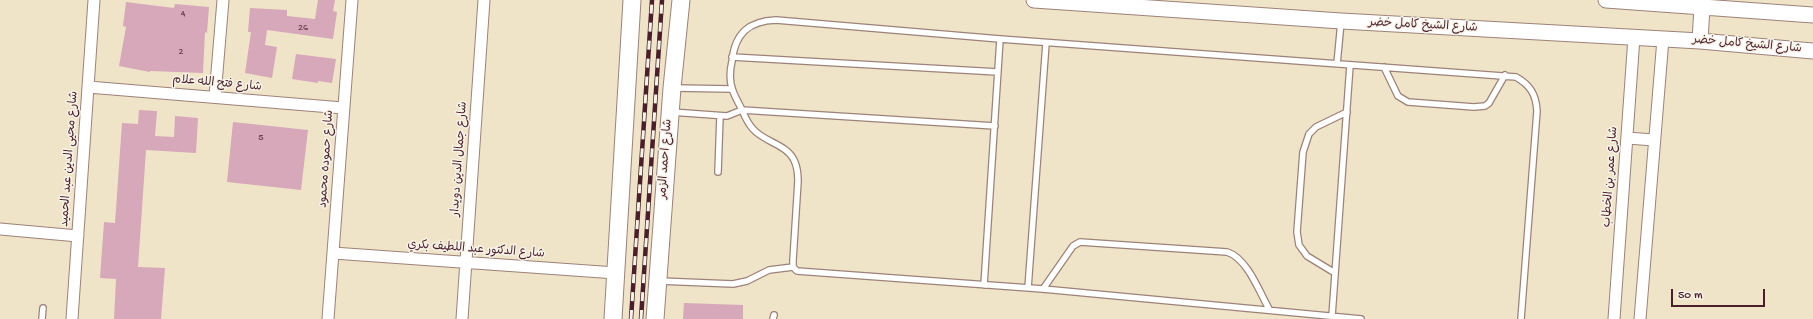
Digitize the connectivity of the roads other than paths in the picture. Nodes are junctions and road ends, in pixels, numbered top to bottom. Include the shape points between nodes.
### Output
1 (94, 0) edge
2 (223, 0) edge
3 (352, 0) edge
4 (484, 0) edge
5 (632, 0) edge
6 (680, 0) edge
7 (1034, 0) edge
8 (1606, 0) edge
9 (1702, 7) junction
10 (1813, 15) edge
11 (1341, 21) junction
12 (1634, 37) junction
13 (1000, 39) junction
14 (1663, 39) junction
15 (1700, 41) junction
16 (1046, 43) junction
17 (1813, 51) edge
18 (732, 57) junction
19 (1337, 64) junction
20 (1350, 65) junction
21 (1384, 67) junction
22 (998, 72) junction
23 (1505, 75) junction
24 (88, 86) junction
25 (672, 88) junction
26 (732, 89) junction
27 (215, 96) junction
28 (343, 108) junction
29 (742, 110) junction
30 (670, 112) junction
31 (1347, 112) junction
32 (720, 116) junction
33 (994, 126) junction
34 (1627, 138) junction
35 (1654, 140) junction
36 (718, 172) dead end
37 (0, 230) edge
38 (78, 236) junction
39 (333, 252) junction
40 (466, 261) junction
41 (793, 266) junction
42 (616, 273) junction
43 (1335, 273) junction
44 (658, 281) junction
45 (984, 284) junction
46 (1028, 288) junction
47 (1043, 289) junction
48 (43, 308) dead end
49 (1269, 309) junction
50 (1332, 316) junction
51 (42, 319) edge
52 (72, 319) edge
53 (328, 319) edge
54 (462, 319) edge
55 (613, 319) edge
56 (655, 319) edge
57 (1361, 319) edge
58 (1521, 319) edge
59 (1614, 319) edge
60 (1640, 319) edge

1 - 24 street, شارع محيى الدين عبد الحميد
2 - 27 street
3 - 28 street, شارع حموده محمود
4 - 40 street, شارع جمال الدين دويدار
5 - 42 main road
6 - 25 main road, شارع احمد الزمر
7 - 11 main road, شارع الشيخ كامل خضر
8 - 9 main road
9 - 10 main road
9 - 15 main road
11 - 12 main road, شارع الشيخ كامل خضر
11 - 19 lane
12 - 14 main road, شارع الشيخ كامل خضر
12 - 34 street, شارع عمر بن الخطاب
13 - 16 lane
13 - 18 lane via 763,20 751,25 741,34
13 - 22 lane
14 - 15 main road, شارع الشيخ كامل خضر
14 - 35 street
15 - 17 main road, شارع الشيخ كامل خضر
16 - 19 lane
16 - 46 lane
18 - 22 lane
18 - 26 lane
19 - 20 lane
20 - 21 lane
20 - 31 lane
21 - 23 lane
21 - 23 lane via 1402,100 1480,108 1489,103
22 - 33 lane
23 - 58 lane via 1516,77 1532,90 1537,110
24 - 27 street, شارع فتح الله علام
24 - 38 street, شارع محيى الدين عبد الحميد
25 - 26 lane
25 - 30 main road, شارع احمد الزمر
26 - 29 lane
27 - 28 street, شارع فتح الله علام
28 - 39 street, شارع حموده محمود
29 - 32 lane via 732,116
29 - 33 lane
29 - 41 lane via 753,130 786,151 794,160 798,181
30 - 32 lane
30 - 44 main road, شارع احمد الزمر
31 - 43 lane
31 - 43 lane via 1324,122 1309,134 1305,143 1297,232 1299,245 1307,256
32 - 36 lane
33 - 45 lane
34 - 35 street
34 - 59 street, شارع عمر بن الخطاب
35 - 60 street
37 - 38 street
38 - 52 street, شارع محيى الدين عبد الحميد
39 - 40 street, شارع الدكتور عبد اللطيف بكري
39 - 53 street, شارع حموده محمود
40 - 42 street, شارع الدكتور عبد اللطيف بكري
40 - 54 street, شارع جمال الدين دويدار
41 - 44 lane via 769,270 733,284
41 - 45 lane via 797,271 804,273
42 - 55 main road
43 - 50 lane
44 - 56 main road, شارع احمد الزمر
45 - 46 lane
46 - 47 lane
47 - 49 lane
47 - 49 lane via 1072,246 1080,242 1226,252 1243,262
48 - 51 lane
49 - 50 lane
50 - 57 lane

